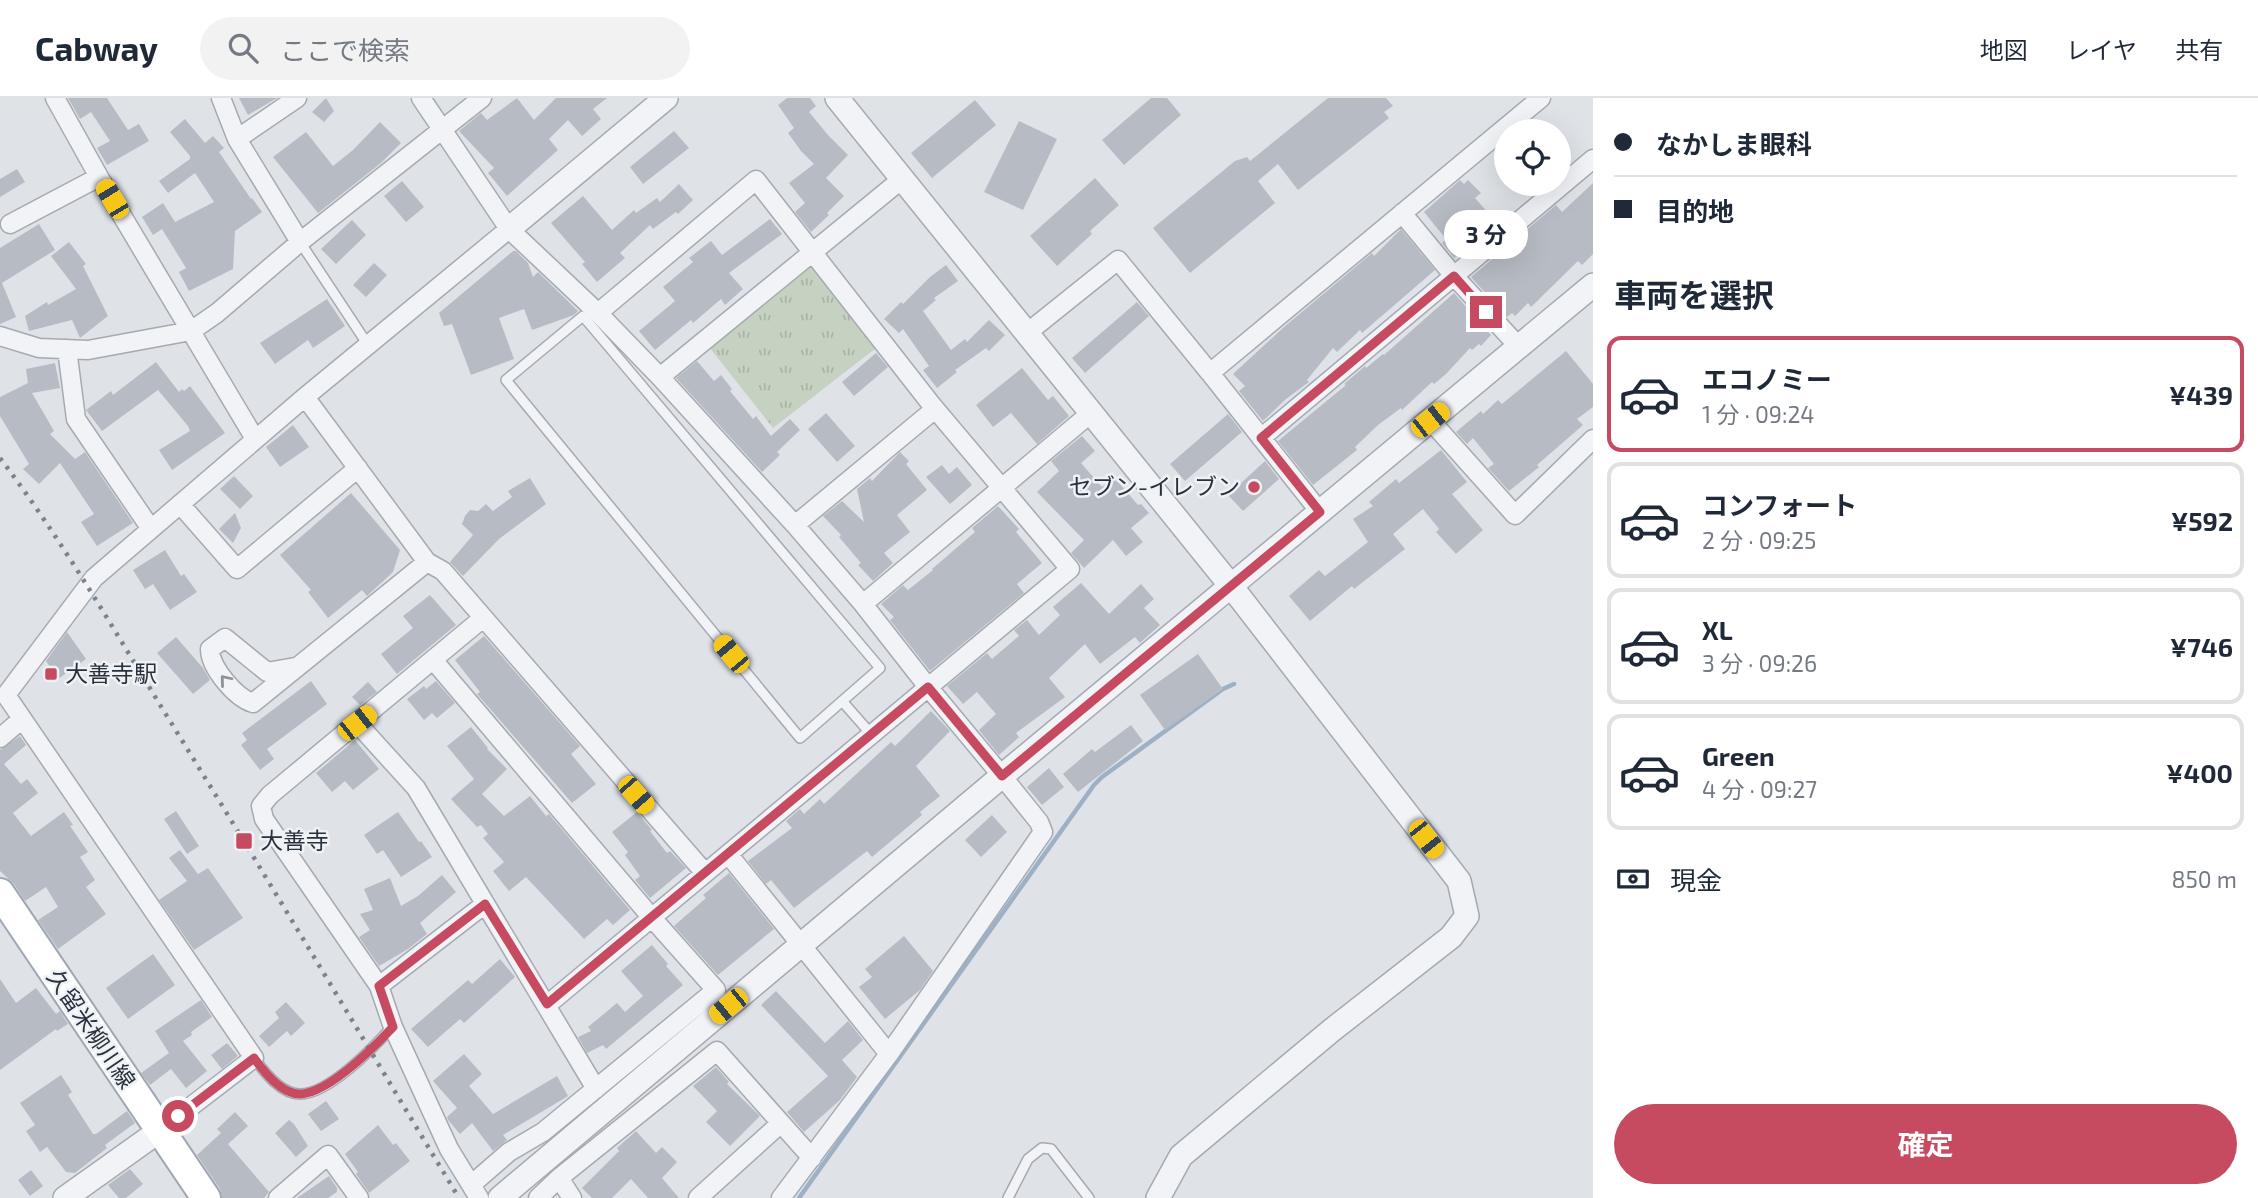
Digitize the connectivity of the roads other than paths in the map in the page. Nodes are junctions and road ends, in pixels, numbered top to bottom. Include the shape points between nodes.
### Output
1 (55, 98) edge
2 (221, 98) edge
3 (298, 98) edge
4 (421, 98) edge
5 (482, 98) edge
6 (666, 98) edge
7 (837, 98) edge
8 (1541, 98) edge
9 (442, 130) junction
10 (237, 139) junction
11 (1593, 159) edge
12 (99, 177) junction
13 (902, 179) junction
14 (1402, 214) junction
15 (10, 224) dead end
16 (509, 229) junction
17 (300, 242) junction
18 (814, 252) junction
19 (1454, 276) junction
20 (1593, 285) edge
21 (598, 313) junction
22 (191, 331) junction
23 (1027, 333) junction
24 (0, 336) edge
25 (368, 345) junction
26 (1519, 347) junction
27 (67, 349) junction
28 (1210, 373) junction
29 (660, 377) junction
30 (305, 397) junction
31 (935, 409) junction
32 (1091, 413) junction
33 (1430, 420) junction
34 (1261, 438) junction
35 (255, 439) junction
36 (1593, 439) edge
37 (358, 468) junction
38 (1002, 486) junction
39 (180, 504) junction
40 (1320, 512) junction
41 (796, 525) junction
42 (152, 529) junction
43 (427, 562) junction
44 (1231, 586) junction
45 (863, 604) junction
46 (483, 618) junction
47 (434, 661) junction
48 (295, 667) junction
49 (928, 687) junction
50 (842, 701) junction
51 (22, 719) junction
52 (357, 723) junction
53 (871, 734) junction
54 (0, 738) edge
55 (1002, 776) junction
56 (728, 854) junction
57 (705, 873) junction
58 (0, 893) edge
59 (485, 904) junction
60 (652, 918) junction
61 (801, 946) junction
62 (379, 986) junction
63 (547, 1004) junction
64 (393, 1027) junction
65 (889, 1054) junction
66 (254, 1058) junction
67 (596, 1088) junction
68 (781, 1123) junction
69 (159, 1130) junction
70 (811, 1158) junction
71 (559, 1178) junction
72 (475, 1191) edge
73 (65, 1198) edge
74 (206, 1198) edge
75 (278, 1198) edge
76 (359, 1198) edge
77 (500, 1198) edge
78 (538, 1198) edge
79 (572, 1198) edge
80 (698, 1198) edge
81 (781, 1198) edge
82 (1007, 1198) edge
83 (1089, 1198) edge
84 (1158, 1198) edge

1 - 12 street
2 - 10 street
3 - 10 street
4 - 9 street
5 - 9 street
6 - 16 street
7 - 13 street
8 - 14 street
9 - 16 street
9 - 17 street
10 - 17 street
11 - 19 street
12 - 15 street
12 - 22 street
13 - 18 street
13 - 23 street
14 - 19 street
14 - 28 street
16 - 21 street
16 - 25 street
17 - 22 street
17 - 25 lane
18 - 21 street via 756,180
18 - 29 street
18 - 31 street
19 - 26 street
19 - 34 street
20 - 26 street
21 - 29 street
22 - 27 street via 88,351
22 - 35 street
23 - 28 street via 1118,260
23 - 32 street
24 - 27 street via 39,348
25 - 30 street
26 - 33 street
27 - 42 street via 76,419
28 - 34 street
29 - 41 street
30 - 35 street
30 - 37 street
31 - 38 street
31 - 41 street
32 - 38 street
32 - 44 street
33 - 36 street via 1515,515
33 - 40 street
34 - 40 street
35 - 39 street
37 - 39 street via 237,569
37 - 43 street
38 - 45 street
38 - 49 street via 1070,569
39 - 42 street
40 - 44 street
41 - 45 street
42 - 51 street via 94,578 6,695
43 - 46 street via 443,571
43 - 48 street
44 - 55 street
44 - 84 street via 1459,881 1467,916 1451,937 1181,1156
45 - 49 street
46 - 47 street
46 - 57 street
47 - 52 street
47 - 60 street
48 -> 48 street via 253,703 243,700 219,673 210,649 225,638 267,672
49 - 53 street
49 - 55 street
50 - 50 lane via 800,738 506,380 583,316 880,668
50 - 53 lane
51 - 54 street
51 - 66 street
52 - 59 street via 416,788
52 - 62 street via 261,806 264,819
53 - 56 street
55 - 61 street
55 - 65 street via 1044,832
56 - 57 street
56 - 61 street
57 - 60 street
58 - 69 main road, 久留米柳川線
59 - 62 street
59 - 63 street
60 - 63 street
60 - 67 street via 716,990
61 - 65 street
61 - 77 street
62 - 64 street
63 - 67 street
64 - 66 lane via 332,1082 302,1094 270,1079
64 - 72 street via 449,1149
65 - 70 street
66 - 69 street
67 - 72 street via 543,1132 509,1152
68 - 70 street
68 - 71 street via 717,1051
68 - 80 street
69 - 73 street
69 - 74 main road, 久留米柳川線
70 - 81 street
71 - 78 street
71 - 79 street
75 - 76 street via 328,1155
82 - 83 lane via 1028,1159 1042,1148 1051,1149

